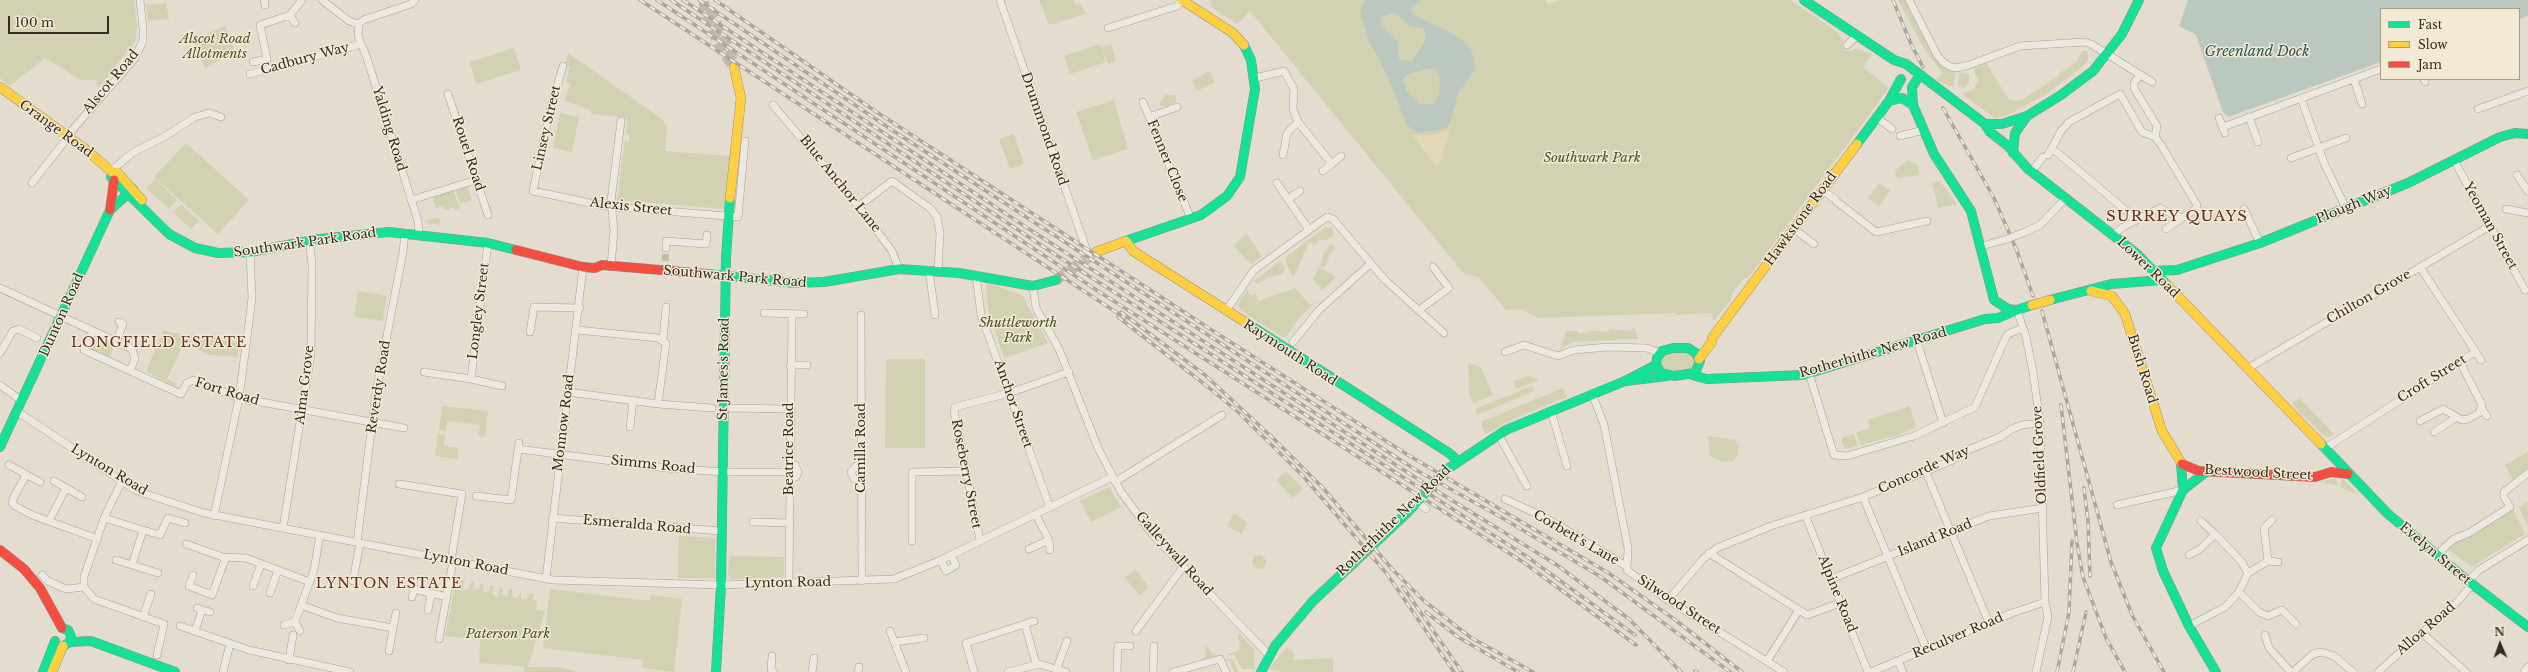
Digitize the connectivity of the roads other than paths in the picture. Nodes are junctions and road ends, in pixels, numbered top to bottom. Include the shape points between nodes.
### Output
1 (140, 0) edge
2 (302, 0) edge
3 (322, 0) edge
4 (1000, 0) edge
5 (1182, 0) edge
6 (1804, 0) edge
7 (1909, 0) edge
8 (2139, 0) edge
9 (413, 2) edge
10 (290, 15) junction
11 (295, 23) dead end
12 (359, 24) junction
13 (1108, 28) dead end
14 (1858, 35) junction
15 (361, 44) junction
16 (1847, 45) dead end
17 (2107, 55) junction
18 (1894, 60) junction
19 (253, 62) dead end
20 (563, 66) dead end
21 (734, 68) tunnel mouth
22 (2380, 69) edge
23 (250, 74) dead end
24 (1920, 75) junction
25 (2140, 75) junction
26 (1255, 78) junction
27 (1901, 79) junction
28 (2354, 79) junction
29 (2152, 82) dead end
30 (0, 87) edge
31 (2528, 91) edge
32 (448, 94) dead end
33 (1906, 97) junction
34 (2301, 98) junction
35 (1889, 101) junction
36 (1143, 102) dead end
37 (2362, 104) dead end
38 (773, 105) dead end
39 (1178, 107) dead end
40 (2478, 109) dead end
41 (2027, 116) junction
42 (221, 117) dead end
43 (1149, 117) junction
44 (1876, 117) junction
45 (2249, 117) junction
46 (2219, 118) dead end
47 (621, 121) dead end
48 (1298, 122) junction
49 (1985, 124) junction
50 (1892, 129) dead end
51 (1924, 130) junction
52 (2528, 134) edge
53 (67, 136) junction
54 (1900, 136) dead end
55 (2155, 137) junction
56 (2346, 138) dead end
57 (745, 141) dead end
58 (2258, 142) dead end
59 (2318, 148) junction
60 (2013, 153) junction
61 (2048, 154) junction
62 (1283, 155) dead end
63 (1342, 156) dead end
64 (2292, 158) dead end
65 (2455, 162) junction
66 (1332, 164) junction
67 (1323, 171) dead end
68 (2032, 171) junction
69 (112, 175) junction
70 (2517, 175) dead end
71 (476, 180) junction
72 (32, 183) dead end
73 (1277, 183) dead end
74 (1822, 190) junction
75 (533, 191) joint
76 (1300, 191) dead end
77 (2528, 191) edge
78 (130, 192) junction
79 (2066, 198) junction
80 (1288, 199) junction
81 (411, 200) junction
82 (612, 206) junction
83 (859, 206) junction
84 (2346, 208) junction
85 (2244, 209) dead end
86 (2506, 209) dead end
87 (110, 210) junction
88 (2528, 212) edge
89 (488, 215) dead end
90 (2180, 218) junction
91 (735, 219) junction
92 (1191, 219) junction
93 (1927, 221) dead end
94 (2135, 221) junction
95 (2490, 226) junction
96 (1794, 229) junction
97 (2166, 229) dead end
98 (1309, 230) junction
99 (404, 233) junction
100 (419, 234) junction
101 (707, 235) dead end
102 (2113, 235) junction
103 (309, 240) junction
104 (1126, 241) junction
105 (488, 243) junction
106 (2260, 243) junction
107 (1814, 244) dead end
108 (1982, 246) junction
109 (666, 248) dead end
110 (250, 252) junction
111 (1096, 252) tunnel mouth
112 (2137, 254) junction
113 (1089, 257) dead end
114 (567, 261) junction
115 (1370, 264) junction
116 (583, 266) junction
117 (606, 266) junction
118 (1433, 267) dead end
119 (2420, 267) junction
120 (899, 269) junction
121 (933, 270) junction
122 (2176, 270) junction
123 (2154, 271) junction
124 (976, 275) junction
125 (2138, 275) junction
126 (726, 276) junction
127 (1056, 280) tunnel mouth
128 (2162, 280) junction
129 (1033, 286) junction
130 (0, 288) edge
131 (2525, 290) dead end
132 (2091, 291) junction
133 (1994, 300) junction
134 (666, 307) dead end
135 (580, 308) junction
136 (1419, 310) junction
137 (2017, 310) junction
138 (1226, 311) junction
139 (764, 313) dead end
140 (804, 314) dead end
141 (792, 315) junction
142 (861, 315) dead end
143 (936, 315) dead end
144 (62, 317) junction
145 (1985, 319) junction
146 (119, 322) dead end
147 (577, 327) junction
148 (2023, 328) junction
149 (93, 332) junction
150 (530, 332) dead end
151 (1444, 333) dead end
152 (37, 338) dead end
153 (1712, 338) junction
154 (663, 340) junction
155 (1916, 341) junction
156 (116, 342) junction
157 (1293, 342) dead end
158 (1688, 348) junction
159 (1505, 352) dead end
160 (2475, 352) junction
161 (0, 353) edge
162 (1660, 353) junction
163 (2481, 360) dead end
164 (2460, 362) junction
165 (1699, 363) junction
166 (790, 365) junction
167 (807, 365) dead end
168 (1656, 365) junction
169 (2247, 369) junction
170 (130, 370) junction
171 (424, 372) dead end
172 (1069, 372) junction
173 (1809, 373) junction
174 (1692, 375) junction
175 (1667, 376) junction
176 (1711, 377) junction
177 (471, 379) junction
178 (1626, 381) junction
179 (0, 385) edge
180 (502, 386) dead end
181 (568, 392) junction
182 (1009, 393) junction
183 (1592, 393) junction
184 (239, 398) junction
185 (633, 400) junction
186 (22, 402) junction
187 (658, 404) junction
188 (712, 408) dead end
189 (724, 408) junction
190 (789, 409) junction
191 (2482, 409) junction
192 (303, 410) junction
193 (1552, 411) junction
194 (18, 412) junction
195 (1222, 415) dead end
196 (2488, 416) dead end
197 (2457, 417) junction
198 (2420, 421) dead end
199 (373, 422) junction
200 (1943, 423) junction
201 (2040, 423) junction
202 (630, 427) dead end
203 (404, 428) dead end
204 (2434, 432) dead end
205 (1498, 434) junction
206 (0, 447) edge
207 (2324, 448) junction
208 (560, 452) junction
209 (1458, 461) junction
210 (2180, 463) junction
211 (9, 465) dead end
212 (1567, 466) dead end
213 (2337, 470) junction
214 (966, 471) junction
215 (2207, 471) junction
216 (723, 472) junction
217 (1926, 472) junction
218 (2528, 473) edge
219 (26, 475) junction
220 (789, 476) junction
221 (1114, 480) junction
222 (54, 481) dead end
223 (122, 481) junction
224 (40, 482) dead end
225 (399, 484) dead end
226 (1528, 486) dead end
227 (66, 488) junction
228 (2183, 490) junction
229 (476, 496) dead end
230 (82, 497) dead end
231 (1863, 497) junction
232 (1504, 499) dead end
233 (1417, 503) junction
234 (2117, 504) dead end
235 (1050, 508) junction
236 (2043, 508) junction
237 (1426, 509) dead end
238 (1036, 515) junction
239 (214, 516) junction
240 (1806, 517) junction
241 (104, 518) junction
242 (552, 518) junction
243 (2272, 520) dead end
244 (49, 521) junction
245 (2201, 521) dead end
246 (753, 522) dead end
247 (185, 523) dead end
248 (789, 523) junction
249 (283, 528) junction
250 (143, 530) junction
251 (721, 531) junction
252 (1951, 532) junction
253 (2215, 534) junction
254 (320, 536) junction
255 (98, 539) junction
256 (980, 540) junction
257 (1049, 540) junction
258 (2528, 540) edge
259 (912, 541) dead end
260 (359, 543) junction
261 (186, 544) dead end
262 (1029, 549) dead end
263 (0, 550) edge
264 (1050, 550) dead end
265 (1709, 553) junction
266 (951, 555) junction
267 (2189, 555) dead end
268 (2436, 555) junction
269 (226, 557) junction
270 (1888, 557) junction
271 (116, 560) dead end
272 (941, 560) junction
273 (452, 561) junction
274 (2268, 561) junction
275 (2278, 562) dead end
276 (261, 564) junction
277 (132, 565) junction
278 (1626, 566) junction
279 (1183, 567) junction
280 (278, 570) junction
281 (158, 573) dead end
282 (2248, 573) junction
283 (42, 575) dead end
284 (193, 575) dead end
285 (546, 579) junction
286 (1831, 579) junction
287 (353, 581) dead end
288 (862, 581) junction
289 (310, 582) junction
290 (2470, 583) junction
291 (786, 584) junction
292 (721, 585) junction
293 (253, 586) dead end
294 (84, 587) junction
295 (2239, 592) junction
296 (151, 594) dead end
297 (270, 594) dead end
298 (431, 595) junction
299 (412, 597) dead end
300 (447, 597) junction
301 (1668, 600) junction
302 (2045, 602) junction
303 (1840, 603) junction
304 (301, 605) junction
305 (428, 610) dead end
306 (1799, 610) junction
307 (210, 612) dead end
308 (396, 613) dead end
309 (143, 617) junction
310 (1034, 621) dead end
311 (295, 622) junction
312 (1988, 623) junction
313 (1025, 624) junction
314 (2296, 624) dead end
315 (284, 625) dead end
316 (180, 626) dead end
317 (2190, 626) junction
318 (2528, 627) edge
319 (62, 628) junction
320 (393, 628) junction
321 (195, 631) junction
322 (300, 631) dead end
323 (890, 631) dead end
324 (1136, 631) dead end
325 (2421, 632) junction
326 (293, 635) dead end
327 (2265, 636) dead end
328 (924, 638) dead end
329 (439, 639) dead end
330 (55, 641) junction
331 (1067, 641) dead end
332 (894, 642) junction
333 (67, 644) junction
334 (230, 644) junction
335 (1130, 646) dead end
336 (1154, 646) dead end
337 (1926, 648) junction
338 (389, 651) dead end
339 (157, 655) dead end
340 (1269, 655) junction
341 (772, 656) dead end
342 (814, 658) dead end
343 (289, 660) junction
344 (1767, 661) junction
345 (1898, 661) junction
346 (1036, 664) junction
347 (2528, 667) edge
348 (1057, 668) junction
349 (153, 669) edge
350 (1184, 670) edge
351 (43, 672) edge
352 (52, 672) edge
353 (175, 672) edge
354 (223, 672) edge
355 (350, 672) edge
356 (716, 672) edge
357 (771, 672) edge
358 (774, 672) edge
359 (812, 672) edge
360 (906, 672) edge
361 (974, 672) edge
362 (1008, 672) edge
363 (1066, 672) edge
364 (1117, 672) edge
365 (1153, 672) edge
366 (1173, 672) edge
367 (1226, 672) edge
368 (1261, 672) edge
369 (1784, 672) edge
370 (1870, 672) edge
371 (1903, 672) edge
372 (2036, 672) edge
373 (2216, 672) edge
374 (2292, 672) edge
375 (2353, 672) edge
376 (2378, 672) edge
377 (2466, 672) edge
378 (2524, 672) edge

1 - 53 street, Alscot Road via 143,41 135,58
2 - 10 street
3 - 12 street via 349,21
4 - 113 street, Drummond Road
5 - 13 street via 1177,6
5 - 26 main road via 1240,40 1249,54
6 - 14 main road, Lower Road
7 - 17 street via 1937,54 1944,63 1954,68 2025,45 2084,42
8 - 17 main road
9 - 12 street via 363,20
10 - 11 street
10 - 19 street via 260,25 267,59
12 - 15 street, Yalding Road via 358,36
14 - 16 street
14 - 18 main road, Lower Road
15 - 23 street, Cadbury Way
15 - 81 street, Yalding Road
17 - 25 street
17 - 41 main road via 2093,71
18 - 24 main road, Lower Road via 1902,62
18 - 27 main road
20 - 75 street, Linsey Street via 551,106
21 - 91 main road, St James's Road via 740,99 734,149
22 - 28 street
24 - 33 main road
24 - 49 main road, Lower Road
25 - 29 street
25 - 55 street via 2134,83 2134,88 2158,126
26 - 48 street via 1284,71 1294,89 1293,109
26 - 92 main road via 1244,155 1237,183 1218,205
27 - 33 main road
27 - 35 main road, Hawkstone Road
28 - 34 street
28 - 37 street
30 - 53 main road, Grange Road
31 - 40 street
32 - 71 street, Rouel Road
33 - 35 main road
33 - 51 main road via 1913,105
34 - 45 street
34 - 59 street
35 - 44 main road, Hawkstone Road
36 - 43 street, Fenner Close
38 - 83 street, Blue Anchor Lane
39 - 43 street
41 - 49 main road via 2002,124
41 - 60 main road via 2015,133
42 - 69 street via 209,113 195,117 164,137 135,151
43 - 92 street, Fenner Close
44 - 50 street
44 - 74 main road, Hawkstone Road
45 - 46 street via 2224,130
45 - 58 street
47 - 82 street
48 - 62 street via 1287,133
48 - 66 street
49 - 60 main road, Lower Road
51 - 54 street
51 - 108 main road via 1934,154 1971,211
52 - 65 main road, Plough Way via 2515,133 2500,137
53 - 69 main road, Grange Road
53 - 72 street, Alscot Road via 34,174
55 - 61 street via 2142,132 2119,94 2069,122
55 - 90 street via 2197,205 2197,208
56 - 59 street
57 - 91 street
59 - 64 street
59 - 84 street
60 - 68 main road, Lower Road
61 - 68 street
61 - 94 street via 2129,213
63 - 66 street
65 - 84 main road, Plough Way
65 - 95 street, Yeoman Street
66 - 67 street
68 - 79 main road, Lower Road
69 - 78 main road, Grange Road
69 - 87 main road
70 - 77 street
71 - 81 street
71 - 89 street, Rouel Road
73 - 80 street
74 - 93 street via 1876,232
74 - 96 main road, Hawkstone Road
75 - 82 street, Alexis Street
76 - 80 street
78 - 87 main road, Dunton Road
78 - 110 main road, Southwark Park Road via 144,212 150,214 169,234 195,248 218,253
79 - 102 main road, Lower Road
79 - 108 street, bridge via 2040,225
80 - 98 street
81 - 100 street, Yalding Road
82 - 91 street, Alexis Street
82 - 117 street via 614,235
83 - 120 street, Blue Anchor Lane via 892,251
83 - 121 street via 892,181 930,208 937,217 940,233
84 - 106 main road, Plough Way
85 - 106 street
86 - 88 street
87 - 144 main road, Dunton Road
90 - 94 street via 2162,208
90 - 97 street via 2176,224
91 - 126 main road, St James's Road
92 - 104 main road
94 - 102 street
95 - 119 street, Chilton Grove
95 - 131 street, Yeoman Street
96 - 107 street
96 - 153 main road, Hawkstone Road
98 - 115 street via 1327,217 1333,219
98 - 138 street via 1254,270
99 - 100 main road, Southwark Park Road
99 - 103 main road, Southwark Park Road via 371,232
99 - 199 street, Reverdy Road via 404,252
100 - 105 main road, Southwark Park Road
101 - 109 street via 706,244 666,241
102 - 112 main road, Lower Road
103 - 110 main road, Southwark Park Road
103 - 192 street, Alma Grove via 312,264 311,354
104 - 111 main road
104 - 138 main road, Raymouth Road via 1133,252
105 - 114 main road, Southwark Park Road
105 - 177 street, Longley Street
106 - 122 main road, Plough Way
108 - 133 main road
110 - 184 street via 252,298
112 - 123 main road, Lower Road
112 - 125 main road
114 - 116 main road, Southwark Park Road
114 - 117 main road, Southwark Park Road via 596,262
115 - 136 street
115 - 157 street via 1318,310
116 - 117 main road, Southwark Park Road
116 - 135 street, Monnow Road
117 - 126 main road, Southwark Park Road
118 - 136 street via 1449,288
119 - 160 street, Croft Street
119 - 169 street, Chilton Grove
120 - 121 main road, Southwark Park Road
120 - 126 main road, Southwark Park Road via 810,284
121 - 124 main road, Southwark Park Road
121 - 143 street
122 - 123 main road, Plough Way
122 - 128 main road, Plough Way
123 - 128 main road, Lower Road
124 - 129 main road, Southwark Park Road
124 - 182 street, Anchor Street via 981,315
125 - 128 main road, Rotherhithe New Road
125 - 132 main road, Rotherhithe New Road
126 - 189 main road, St James's Road
127 - 129 main road, Southwark Park Road
128 - 169 main road, Lower Road
129 - 172 street, Galleywall Road via 1036,308
130 - 144 street
132 - 137 main road, Rotherhithe New Road, bridge
132 - 210 main road, Bush Road via 2106,295 2107,299 2117,302 2125,314 2162,431
133 - 137 main road via 2002,307
133 - 145 main road
134 - 154 street
135 - 147 street, Monnow Road
135 - 150 street via 534,307
136 - 151 street
137 - 145 main road, Rotherhithe New Road via 1998,318
137 - 148 street, Oldfield Grove
138 - 209 main road, Raymouth Road
139 - 141 street
140 - 141 street
141 - 166 street, Beatrice Road
142 - 288 street, Camilla Road
144 - 149 street
144 - 186 main road, Dunton Road
145 - 155 main road, Rotherhithe New Road
146 - 156 street via 123,324
147 - 154 street
147 - 181 street, Monnow Road
148 - 200 street via 2008,334 1975,407
148 - 201 street, Oldfield Grove via 2033,372
149 - 156 street
149 - 170 street, Fort Road via 84,350
152 - 161 street via 19,328 13,331
153 - 158 main road
153 - 165 main road, Hawkstone Road
154 - 187 street via 666,343
155 - 173 main road, Rotherhithe New Road
155 - 200 street
156 - 170 street via 132,349 135,354
158 - 162 main road via 1668,349
158 - 165 main road via 1694,350
159 - 162 street via 1524,345 1558,356 1574,350 1608,347 1647,348
160 - 163 street
160 - 164 street, Croft Street
162 - 168 main road
164 - 191 street
164 - 207 street, Croft Street
165 - 174 main road
165 - 176 main road
166 - 167 street
166 - 190 street, Beatrice Road
168 - 175 main road via 1660,373
168 - 178 main road, Rotherhithe New Road
169 - 207 main road, Lower Road
170 - 184 street, Fort Road via 181,394 187,383 194,380
171 - 177 street
172 - 182 street, Roseberry Street
172 - 221 street, Galleywall Road via 1098,448
173 - 176 main road, Rotherhithe New Road via 1787,377
173 - 200 street via 1835,456 1847,456 1882,447
174 - 175 main road
174 - 176 main road, Rotherhithe New Road via 1707,379
175 - 178 main road, Rotherhithe New Road
177 - 180 street
178 - 183 main road, Rotherhithe New Road
179 - 186 street
181 - 185 street
181 - 208 street, Monnow Road
182 - 214 street, Roseberry Street via 955,407
182 - 235 street, Anchor Street
183 - 193 main road, Rotherhithe New Road
183 - 278 street, Silwood Street via 1604,425 1628,548
184 - 192 street, Fort Road
184 - 239 street
185 - 187 street
185 - 202 street
186 - 194 main road, Dunton Road
187 - 188 street
189 - 190 street
189 - 216 main road, St James's Road
190 - 220 street, Beatrice Road
191 - 196 street
191 - 197 street via 2468,420
192 - 199 street, Fort Road
192 - 249 street, Alma Grove
193 - 205 main road, Rotherhithe New Road
193 - 212 street
194 - 206 main road, Dunton Road
194 - 223 street, Lynton Road
195 - 221 street, Lynton Road
197 - 198 street via 2443,409
197 - 204 street
199 - 203 street, Fort Road
199 - 260 street, Reverdy Road
201 - 217 street, Concorde Way via 2017,427
201 - 236 street, Oldfield Grove
205 - 209 main road, Rotherhithe New Road
205 - 226 street
207 - 213 main road, Lower Road via 2333,457
208 - 216 street, Simms Road via 619,462
208 - 229 street, Simms Road via 518,446 511,500
208 - 242 street, Monnow Road
209 - 233 main road, Rotherhithe New Road via 1435,480
210 - 215 main road, Bestwood Street via 2190,469
210 - 228 main road
211 - 219 street
213 - 215 main road, Bestwood Street via 2315,477
213 - 268 main road, Evelyn Street via 2348,474 2401,526
214 - 256 street, Roseberry Street
214 - 259 street via 912,472
215 - 228 main road
216 - 220 street, Simms Road
216 - 251 main road, St James's Road
217 - 231 street, Concorde Way
217 - 252 street
218 - 268 street via 2504,492 2510,508 2444,547
219 - 224 street
219 - 244 street via 12,503
220 - 248 street, Beatrice Road
221 - 235 street, Lynton Road
221 - 279 street, Galleywall Road via 1141,521
222 - 227 street
223 - 239 street, Lynton Road via 143,494
223 - 241 street
225 - 273 street via 462,494
227 - 230 street
227 - 244 street
228 - 234 street
228 - 317 main road via 2156,548 2163,571
231 - 240 street, Concorde Way
231 - 270 street
232 - 278 street, Corbett's Lane via 1546,518
233 - 237 street
233 - 340 main road, Rotherhithe New Road via 1326,587
235 - 238 street, Lynton Road
236 - 252 street, Island Road via 1989,516
236 - 302 street, Oldfield Grove
238 - 256 street, Lynton Road
238 - 257 street
239 - 249 street, Lynton Road
240 - 265 street, Concorde Way via 1747,535
240 - 286 street, Alpine Road
241 - 250 street
241 - 255 street
242 - 251 street, Esmeralda Road
242 - 285 street, Monnow Road
243 - 274 street via 2264,528
244 - 255 street
245 - 253 street
246 - 248 street
247 - 250 street via 168,518 160,535
248 - 291 street, Beatrice Road via 789,578
249 - 254 street, Lynton Road
250 - 277 street
251 - 292 main road, St James's Road
252 - 270 street, Island Road
252 - 312 street
253 - 267 street via 2200,549
253 - 282 street via 2241,560
254 - 260 street, Lynton Road
254 - 289 street
255 - 294 street via 84,577
256 - 266 street, Lynton Road
257 - 262 street
257 - 264 street
258 - 290 street, Alloa Road via 2479,570
260 - 273 street, Lynton Road
260 - 287 street
261 - 269 street
263 - 319 main road via 20,566 40,588
265 - 301 street
265 - 306 street
266 - 272 street, Lynton Road
266 - 272 street via 956,565 946,570
268 - 290 main road, Evelyn Street
269 - 276 street via 242,557
269 - 284 street via 212,595 189,586
270 - 286 street, Island Road
270 - 337 street
271 - 277 street
272 - 288 street, Lynton Road via 898,577
273 - 285 street, Lynton Road
273 - 300 street
274 - 275 street
274 - 282 street
276 - 280 street
276 - 293 street
277 - 281 street
278 - 301 street, Silwood Street via 1630,573
279 - 324 street
279 - 340 street, Galleywall Road
280 - 289 street
280 - 297 street
282 - 295 street
283 - 294 street via 48,581 66,589
285 - 292 street, Lynton Road
286 - 303 street, Alpine Road
288 - 291 street, Lynton Road
289 - 304 street
290 - 318 main road, Evelyn Street
290 - 325 street, Alloa Road via 2459,600
291 - 292 street, Lynton Road
292 - 356 main road, St James's Road
294 - 309 street via 94,599
295 - 314 street via 2259,612 2268,616 2282,610
295 - 317 street via 2219,611
296 - 309 street
298 - 299 street via 427,591 414,589
298 - 300 street
298 - 305 street
300 - 329 street
301 - 344 street, Silwood Street
302 - 312 street, Reculver Road
302 - 372 street, Oldfield Grove via 2048,617
303 - 306 street via 1811,615
303 - 370 street, Alpine Road
304 - 311 street
304 - 320 street via 337,618
306 - 344 street
307 - 321 street via 200,609
308 - 320 street
309 - 339 street via 164,624
310 - 313 street
311 - 315 street
311 - 322 street
312 - 337 street, Reculver Road
313 - 346 street
313 - 361 street via 966,643
316 - 321 street
317 - 373 main road
319 - 330 main road via 54,633
319 - 333 main road via 70,632
320 - 338 street
321 - 334 street
323 - 332 street
325 - 376 street, Alloa Road
325 - 377 street
326 - 343 street
327 - 374 street via 2269,648
328 - 332 street
330 - 333 main road
330 - 351 main road
331 - 348 street
332 - 360 street
333 - 349 main road via 91,642
333 - 352 main road
334 - 343 street
334 - 354 street
335 - 364 street via 1118,646
336 - 365 street
337 - 345 street, Reculver Road
340 - 368 main road, Rotherhithe New Road
341 - 357 street
342 - 359 street
343 - 355 street
344 - 369 street, Silwood Street
345 - 370 street, Reculver Road
345 - 371 street
346 - 348 street
346 - 362 street
347 - 378 street
348 - 363 street
349 - 353 main road
350 - 366 street
350 - 367 street via 1220,658
357 - 358 street
374 - 375 street via 2313,654 2321,652 2334,656

